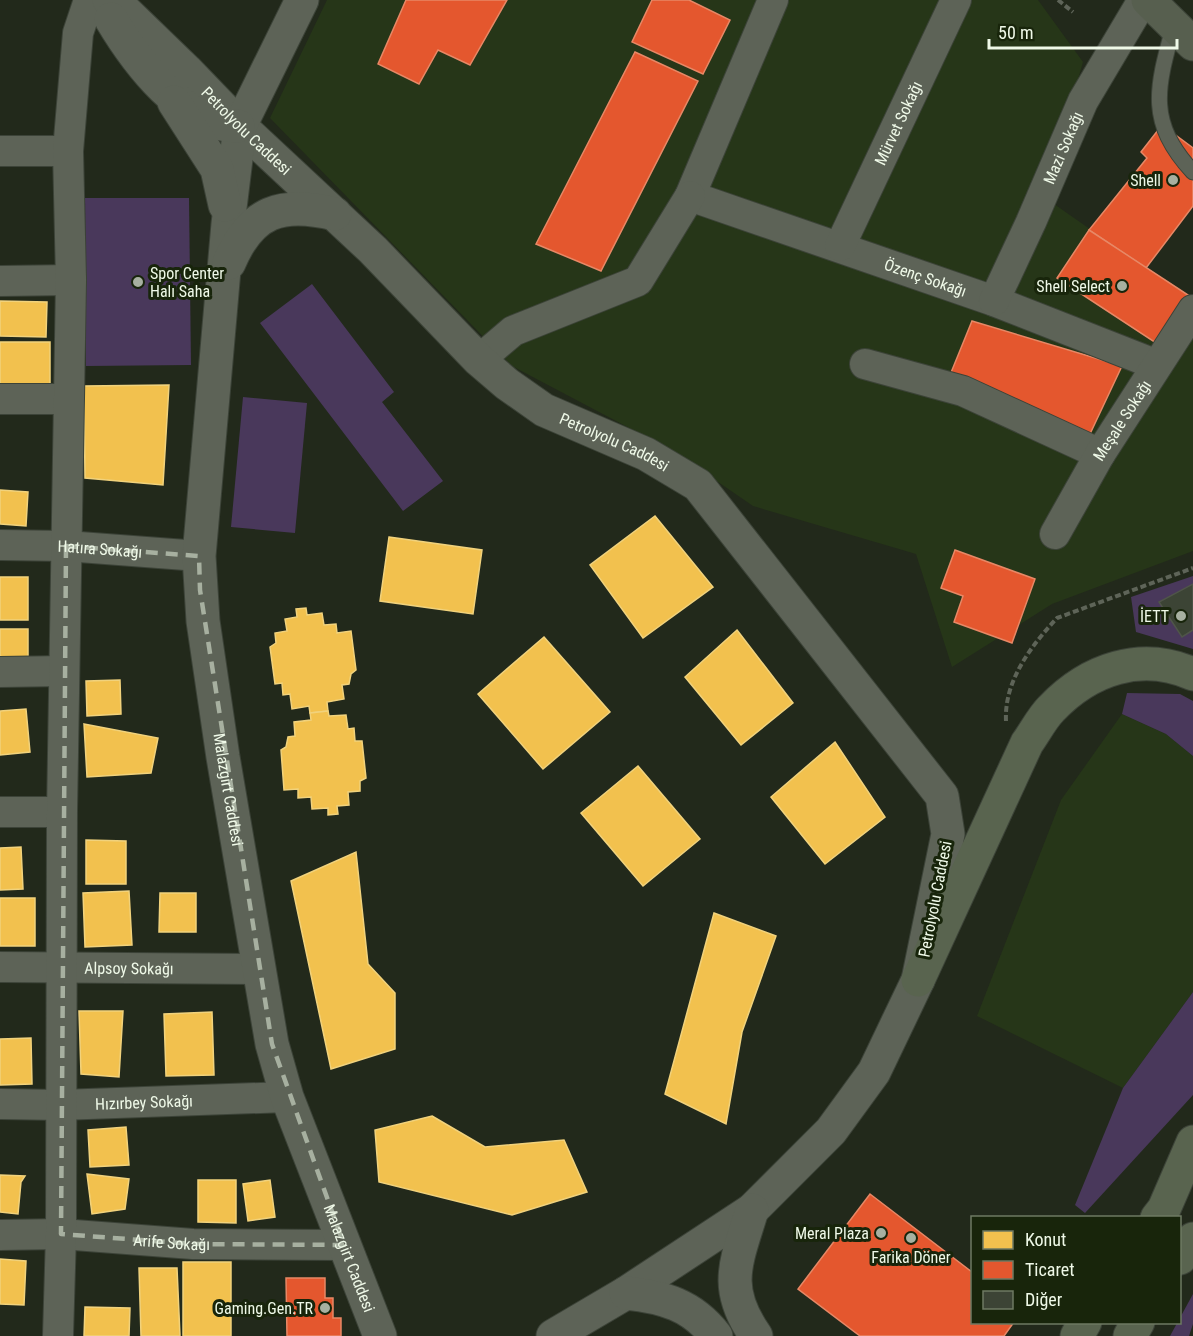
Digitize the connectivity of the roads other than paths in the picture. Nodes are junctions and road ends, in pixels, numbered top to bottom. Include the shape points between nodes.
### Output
1 (89, 0) edge
2 (99, 0) edge
3 (109, 0) edge
4 (302, 0) edge
5 (773, 0) edge
6 (956, 0) edge
7 (1143, 0) edge
8 (1148, 0) edge
9 (1183, 34) edge
10 (263, 79) junction
11 (178, 83) junction
12 (240, 126) junction
13 (0, 151) edge
14 (68, 151) junction
15 (1193, 172) edge
16 (690, 196) junction
17 (335, 214) junction
18 (228, 224) junction
19 (840, 246) junction
20 (225, 271) junction
21 (71, 280) junction
22 (0, 281) edge
23 (994, 301) junction
24 (1193, 310) edge
25 (479, 360) junction
26 (865, 364) dead end
27 (1158, 365) junction
28 (0, 399) edge
29 (68, 399) junction
30 (1100, 454) junction
31 (1056, 534) dead end
32 (0, 545) edge
33 (66, 546) junction
34 (200, 556) junction
35 (64, 671) junction
36 (0, 672) edge
37 (1193, 674) edge
38 (0, 812) edge
39 (62, 812) junction
40 (0, 967) edge
41 (61, 969) junction
42 (258, 969) junction
43 (918, 980) junction
44 (287, 1097) junction
45 (0, 1104) edge
46 (60, 1105) junction
47 (1193, 1142) edge
48 (1193, 1173) edge
49 (752, 1210) junction
50 (1160, 1213) edge
51 (0, 1234) edge
52 (61, 1234) junction
53 (1193, 1239) edge
54 (344, 1245) junction
55 (1181, 1255) edge
56 (626, 1293) junction
57 (58, 1336) edge
58 (380, 1336) edge
59 (553, 1336) edge
60 (716, 1336) edge
61 (756, 1336) edge

1 - 14 street via 78,33
2 - 11 main road via 119,33
3 - 11 main road, Petrolyolu Caddesi via 126,12
4 - 10 main road, Malazgirt Caddesi
5 - 16 street
6 - 19 street, Mürvet Sokağı
7 - 23 street, Mazi Sokağı via 1083,101
8 - 9 main road
9 - 15 lane via 1164,62 1159,107 1172,149
10 - 11 main road via 242,83
10 - 12 main road, Malazgirt Caddesi
11 - 12 main road, Petrolyolu Caddesi
11 - 18 main road, Malazgirt Caddesi via 217,170
12 - 17 main road, Petrolyolu Caddesi
12 - 18 main road, Malazgirt Caddesi
13 - 14 street
14 - 21 street
16 - 19 street, Özenç Sokağı
16 - 25 street via 638,281 513,331
17 - 20 main road via 283,208 265,215 242,238
17 - 25 main road, Petrolyolu Caddesi
18 - 20 main road, Malazgirt Caddesi
19 - 23 street, Özenç Sokağı
20 - 34 main road, Malazgirt Caddesi
21 - 22 street
21 - 29 street
23 - 27 street, Özenç Sokağı
24 - 27 street, Meşale Sokağı
25 - 43 main road, Petrolyolu Caddesi via 544,410 646,454 698,485 942,796 948,834
26 - 30 street via 963,392
27 - 30 street, Meşale Sokağı
28 - 29 street
29 - 33 street
30 - 31 street, Meşale Sokağı
32 - 33 street, Hatıra Sokağı
33 - 34 street, Hatıra Sokağı
33 - 35 street
34 - 42 main road, Malazgirt Caddesi via 203,621
35 - 36 street
35 - 39 street
37 - 43 highway via 1172,664 1137,663 1104,671 1073,688 1049,710 1027,743
38 - 39 street
39 - 41 street
40 - 41 street, Alpsoy Sokağı
41 - 42 street, Alpsoy Sokağı
41 - 46 street
42 - 44 main road, Malazgirt Caddesi
43 - 49 main road, Petrolyolu Caddesi via 874,1072 831,1131
44 - 46 street, Hızırbey Sokağı
44 - 54 main road, Malazgirt Caddesi
45 - 46 street, Hızırbey Sokağı
46 - 52 street
47 - 50 highway
48 - 50 highway
49 - 56 main road, Petrolyolu Caddesi
49 - 61 main road via 734,1287 743,1318
51 - 52 street, Arife Sokağı
52 - 54 street, Arife Sokağı via 193,1244
52 - 57 street
53 - 55 highway
54 - 58 main road, Malazgirt Caddesi
56 - 59 main road, Petrolyolu Caddesi
56 - 60 main road via 657,1296 682,1305 704,1320

